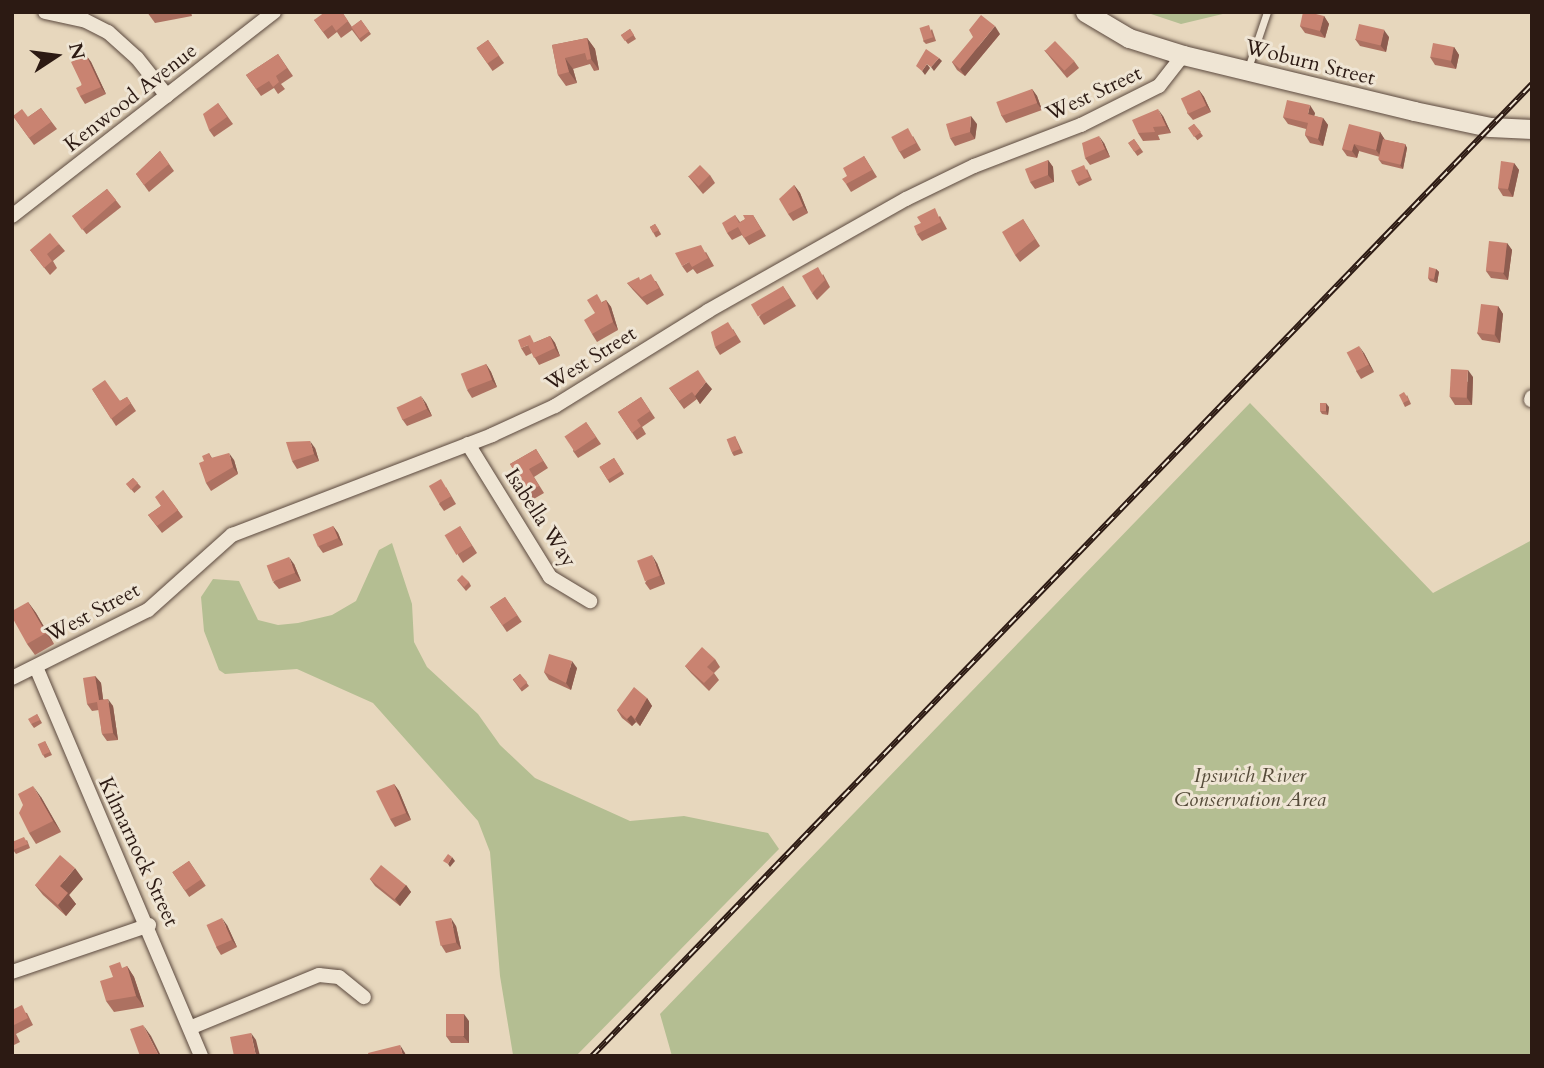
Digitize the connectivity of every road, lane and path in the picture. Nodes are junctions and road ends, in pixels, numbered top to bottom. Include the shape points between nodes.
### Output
1 (45, 12) edge
2 (274, 12) edge
3 (1086, 12) edge
4 (1267, 12) edge
5 (1183, 55) junction
6 (1247, 71) junction
7 (167, 96) junction
8 (1532, 129) edge
9 (12, 216) edge
10 (468, 444) junction
11 (590, 601) dead end
12 (37, 667) junction
13 (12, 678) edge
14 (149, 925) junction
15 (12, 972) edge
16 (364, 997) dead end
17 (192, 1027) junction
18 (201, 1056) edge

1 - 7 street via 84,20 108,32 137,58
2 - 7 street, Kenwood Avenue
3 - 5 street, Woburn Street via 1129,38
4 - 6 lane
5 - 6 street, Woburn Street
5 - 10 street, West Street via 1159,86 1081,125 939,182 708,311 580,393
6 - 8 street, Woburn Street via 1478,125
7 - 9 street, Kenwood Avenue
10 - 11 street, Isabella Way via 550,577
10 - 12 street, West Street via 242,530 213,548 148,610
12 - 13 street, West Street
12 - 14 street, Kilmarnock Street via 76,769
14 - 15 street
14 - 17 street, Kilmarnock Street
16 - 17 street via 338,977 318,975
17 - 18 street, Kilmarnock Street

